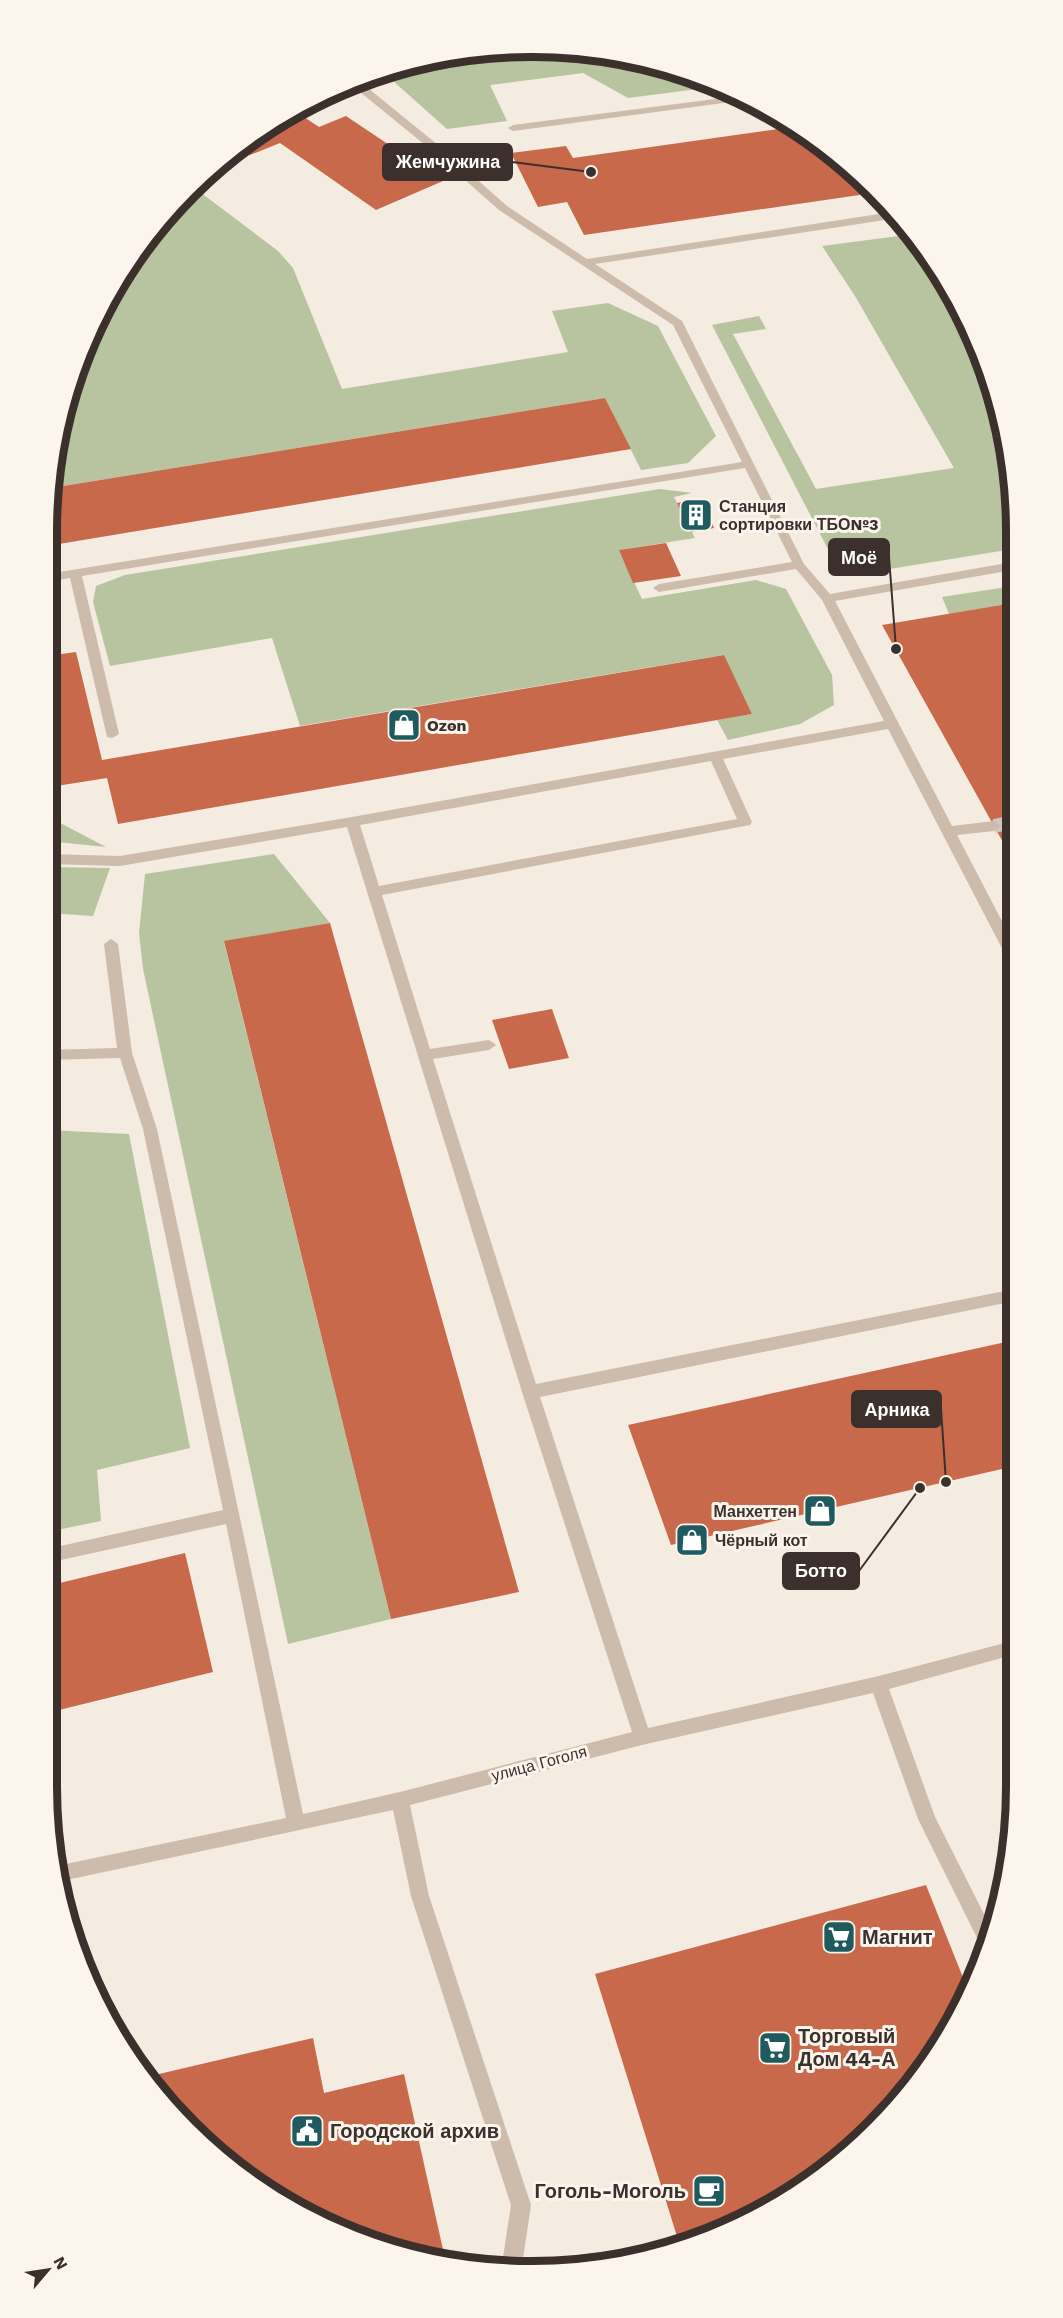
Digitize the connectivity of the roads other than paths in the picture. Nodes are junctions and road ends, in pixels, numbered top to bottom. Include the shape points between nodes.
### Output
1 (362, 88) edge
2 (728, 100) edge
3 (513, 128) dead end
4 (886, 216) edge
5 (586, 262) junction
6 (750, 464) junction
7 (799, 564) junction
8 (1006, 567) edge
9 (75, 574) junction
10 (57, 576) edge
11 (659, 588) dead end
12 (827, 598) junction
13 (891, 724) junction
14 (112, 734) dead end
15 (715, 755) junction
16 (352, 822) junction
17 (994, 826) tunnel mouth
18 (949, 831) junction
19 (57, 859) edge
20 (374, 892) junction
21 (1006, 942) edge
22 (111, 944) dead end
23 (489, 1044) dead end
24 (125, 1053) junction
25 (57, 1055) edge
26 (425, 1055) junction
27 (1006, 1297) edge
28 (530, 1392) junction
29 (233, 1515) junction
30 (57, 1554) edge
31 (1006, 1650) edge
32 (879, 1684) junction
33 (642, 1737) junction
34 (400, 1800) junction
35 (296, 1824) junction
36 (65, 1872) edge
37 (983, 1931) edge
38 (513, 2260) edge

1 - 5 street via 502,208
2 - 3 street
4 - 5 street
5 - 6 street via 678,323
6 - 7 street
6 - 9 street
7 - 11 street
7 - 12 street
8 - 12 street
9 - 10 street
9 - 14 street
12 - 13 street
13 - 15 street
13 - 18 street
15 - 16 street
15 - 20 street via 745,822
16 - 19 street via 120,861
16 - 20 street
17 - 18 street
18 - 21 street
20 - 26 street
22 - 24 street
23 - 26 street
24 - 25 street
24 - 29 street via 150,1129
26 - 28 street
27 - 28 street
28 - 33 street
29 - 30 street
29 - 35 street
31 - 32 street, улица Гоголя
32 - 33 street, улица Гоголя
32 - 37 street via 927,1819
33 - 34 street, улица Гоголя
34 - 35 street, улица Гоголя
34 - 38 street via 420,1896 521,2205
35 - 36 street, улица Гоголя

